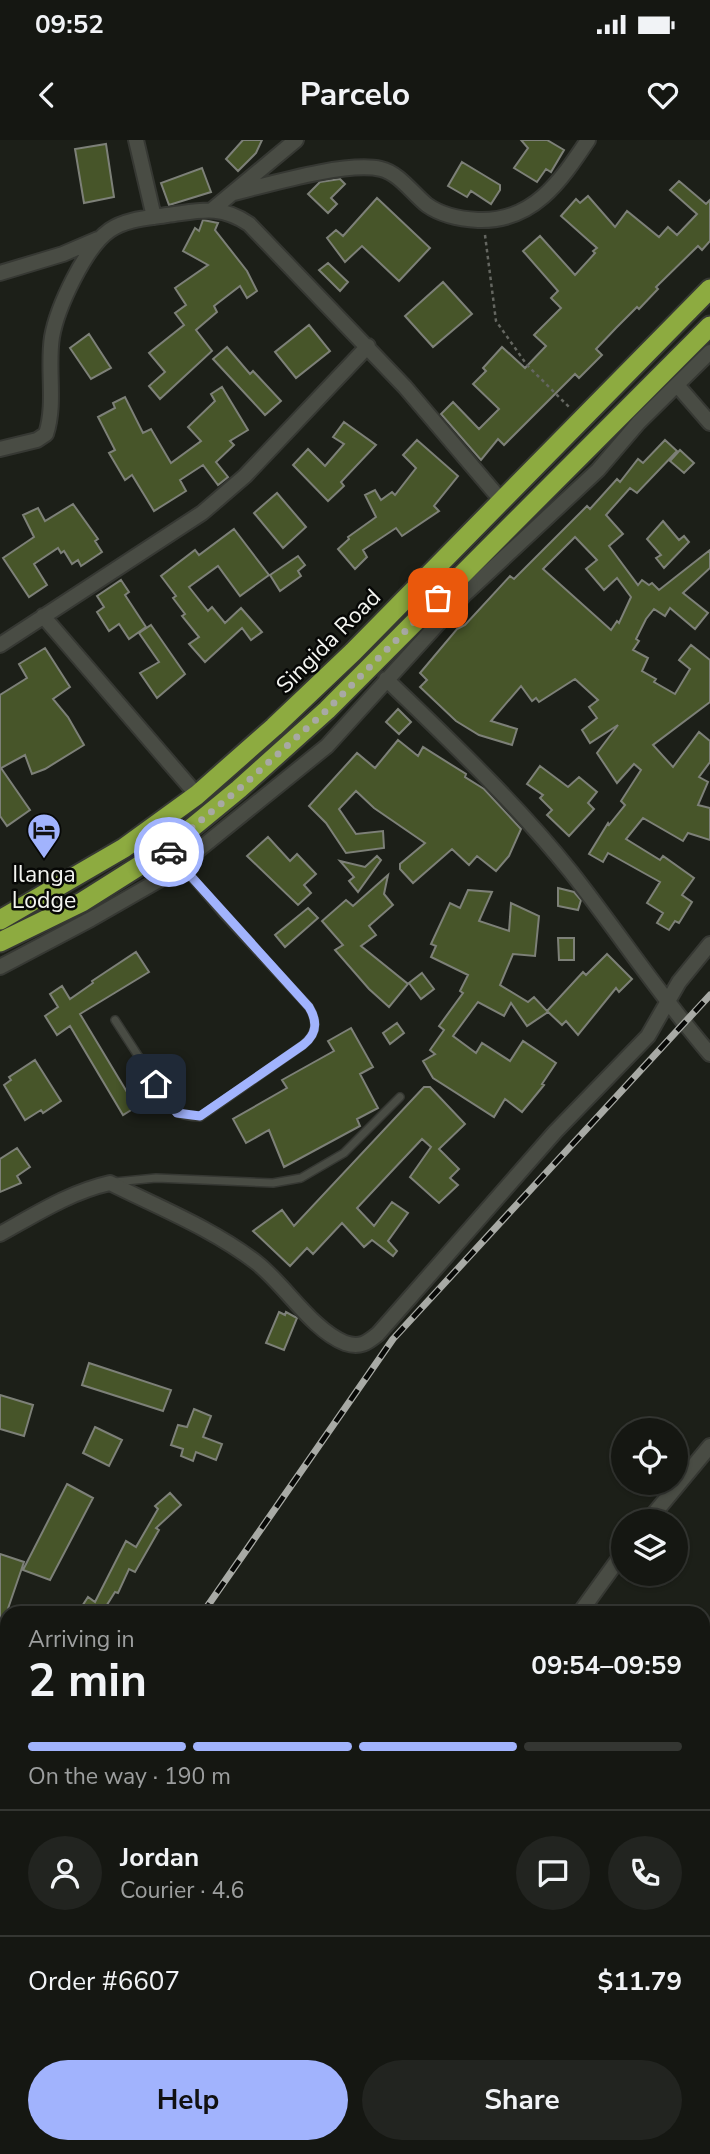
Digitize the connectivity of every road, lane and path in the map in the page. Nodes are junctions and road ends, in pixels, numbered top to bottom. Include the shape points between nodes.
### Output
1 (136, 140) edge
2 (296, 140) edge
3 (588, 140) edge
4 (234, 193) junction
5 (212, 210) junction
6 (154, 217) junction
7 (484, 220) junction
8 (101, 238) junction
9 (0, 273) edge
10 (710, 289) edge
11 (710, 326) edge
12 (368, 346) junction
13 (710, 352) edge
14 (677, 385) junction
15 (581, 419) junction
16 (710, 423) edge
17 (0, 449) edge
18 (501, 500) junction
19 (43, 616) junction
20 (0, 645) edge
21 (386, 679) junction
22 (197, 795) junction
23 (166, 849) junction
24 (180, 865) junction
25 (0, 919) edge
26 (0, 942) edge
27 (710, 944) edge
28 (0, 967) edge
29 (668, 1004) junction
30 (115, 1020) dead end
31 (710, 1054) edge
32 (400, 1097) dead end
33 (110, 1183) junction
34 (0, 1234) edge
35 (710, 1446) edge
36 (658, 1509) edge
37 (611, 1570) edge
38 (585, 1606) edge

1 - 6 street
2 - 4 street
3 - 7 street via 551,191 522,212
4 - 5 street
4 - 7 street via 332,171 381,169 442,213
5 - 6 street
5 - 12 street via 232,212 249,224
6 - 8 street via 127,221
7 - 15 path via 496,321 527,365
8 - 9 street
8 - 17 street via 77,275 52,338 46,434
10 - 15 highway, Singida Road
11 - 23 highway, Singida Road via 327,710
12 - 18 street
12 - 19 street via 263,457 202,513
13 - 14 street
14 - 16 street
14 - 21 street via 598,470 464,595
15 - 18 highway, Singida Road
18 - 22 highway, Singida Road via 353,652
19 - 20 street
19 - 22 street
21 - 24 street via 327,746
21 - 29 street via 515,806 570,870
22 - 25 highway, Singida Road via 124,848
23 - 24 lane
23 - 26 highway, Singida Road via 82,902
24 - 28 street
24 - 30 lane via 309,1007 316,1027 311,1038 200,1116 187,1116 170,1105
27 - 29 street via 679,982
29 - 31 street
29 - 33 street via 648,1036 555,1132 366,1344 357,1346 333,1336 233,1245
32 - 33 lane via 344,1153 301,1178 273,1183 156,1178
33 - 34 street via 57,1202
35 - 36 street
37 - 38 street

